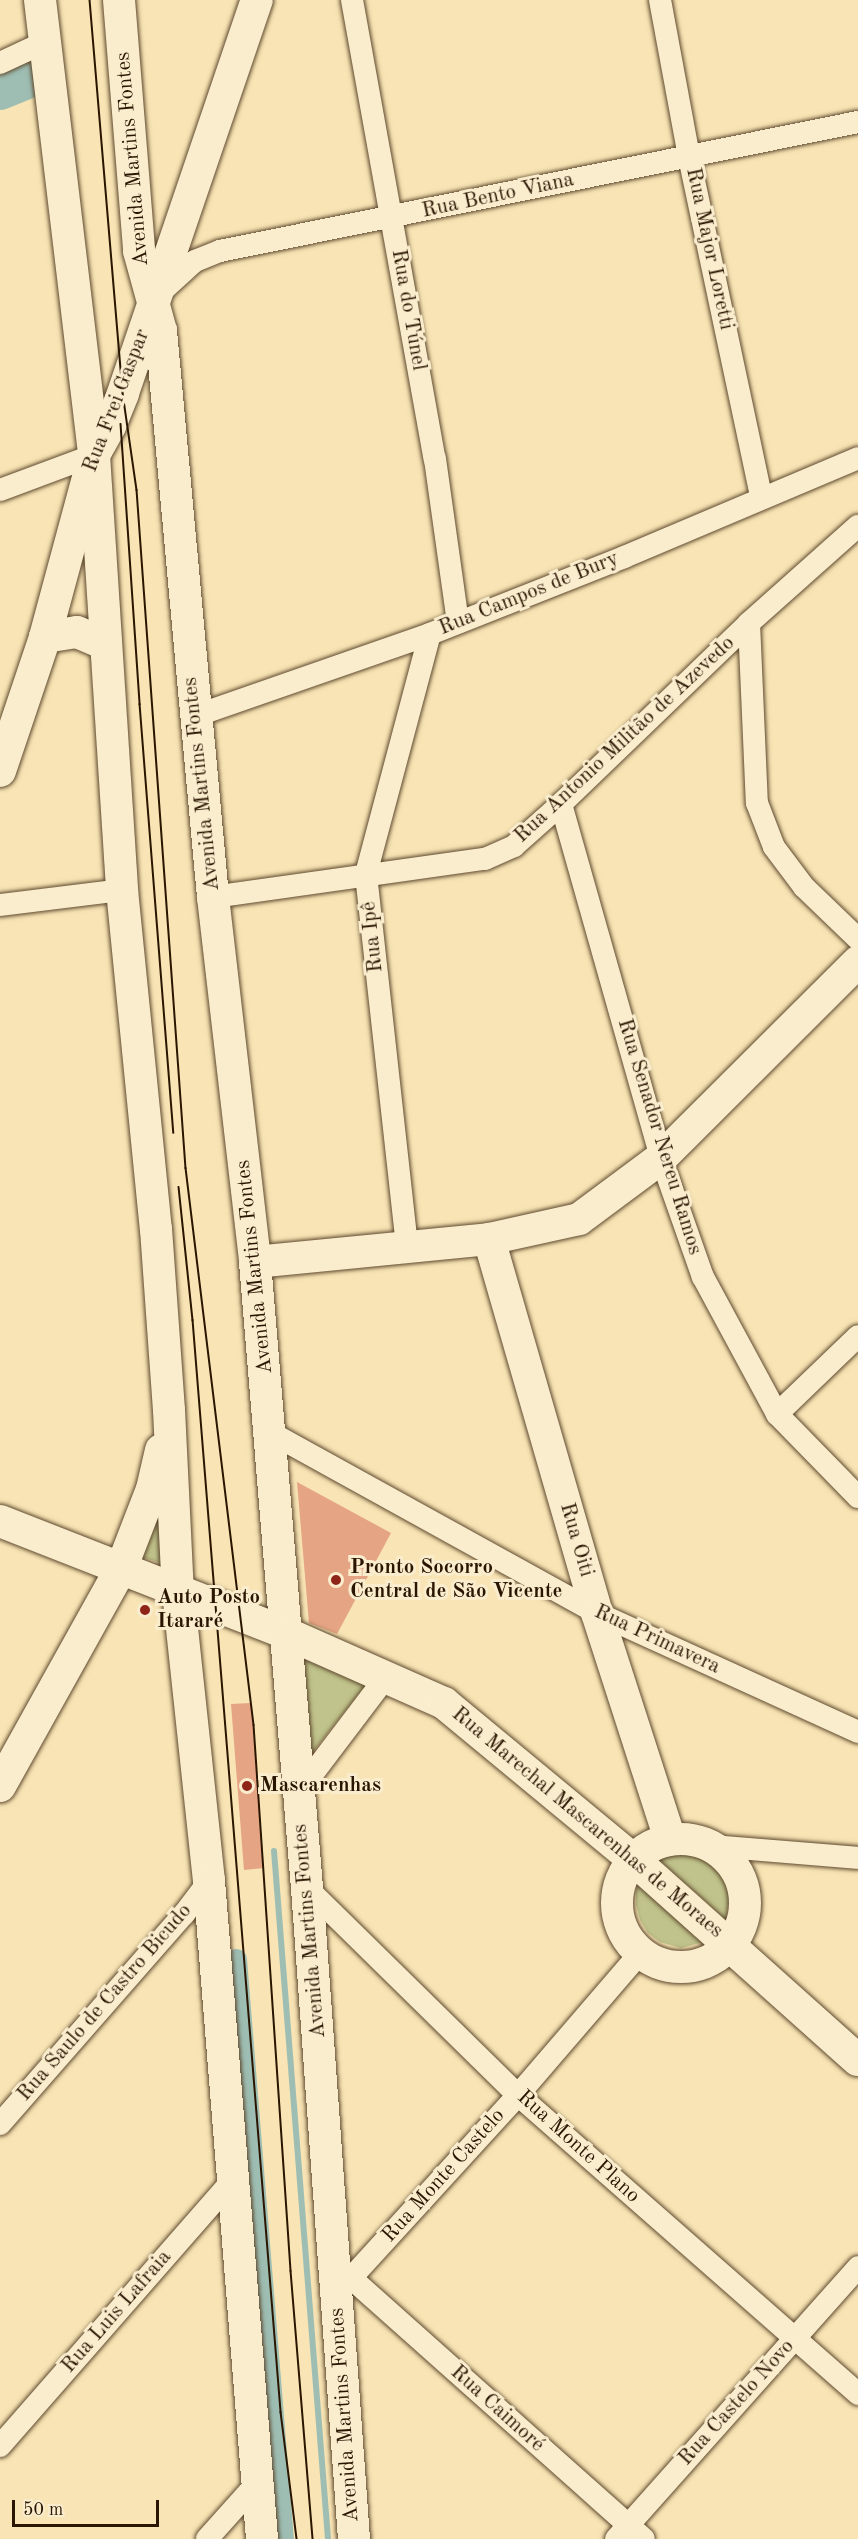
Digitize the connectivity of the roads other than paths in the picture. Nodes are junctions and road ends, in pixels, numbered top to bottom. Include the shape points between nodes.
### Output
1 (40, 0) edge
2 (119, 0) edge
3 (257, 0) edge
4 (352, 0) edge
5 (660, 0) edge
6 (43, 43) junction
7 (0, 63) edge
8 (858, 122) edge
9 (689, 157) junction
10 (391, 218) junction
11 (153, 300) junction
12 (94, 455) junction
13 (858, 458) edge
14 (0, 490) edge
15 (761, 496) junction
16 (858, 526) edge
17 (458, 622) junction
18 (749, 623) junction
19 (430, 634) junction
20 (45, 637) junction
21 (105, 644) junction
22 (195, 716) junction
23 (0, 771) edge
24 (561, 804) junction
25 (366, 874) junction
26 (122, 890) junction
27 (213, 897) junction
28 (0, 905) edge
29 (858, 939) edge
30 (858, 962) edge
31 (661, 1158) junction
32 (489, 1239) junction
33 (407, 1246) junction
34 (255, 1262) junction
35 (858, 1336) edge
36 (169, 1410) junction
37 (777, 1414) junction
38 (271, 1433) junction
39 (858, 1497) edge
40 (0, 1521) edge
41 (121, 1569) junction
42 (178, 1591) junction
43 (597, 1613) junction
44 (286, 1634) junction
45 (386, 1677) junction
46 (858, 1732) edge
47 (0, 1786) edge
48 (298, 1793) junction
49 (670, 1839) junction
50 (713, 1846) junction
51 (858, 1858) edge
52 (634, 1860) junction
53 (209, 1881) junction
54 (308, 1888) junction
55 (731, 1944) junction
56 (641, 1952) junction
57 (858, 2060) edge
58 (518, 2095) junction
59 (0, 2124) edge
60 (234, 2179) junction
61 (858, 2267) edge
62 (343, 2279) junction
63 (795, 2338) junction
64 (858, 2394) edge
65 (0, 2446) edge
66 (257, 2483) junction
67 (629, 2534) edge
68 (207, 2539) edge
69 (262, 2539) edge
70 (354, 2539) edge

1 - 6 main road
2 - 11 main road, Avenida Martins Fontes via 139,251
3 - 11 main road, Rua Frei Gaspar
4 - 10 street, Rua do Túnel
5 - 9 street, Rua Major Loretti
6 - 7 street
6 - 12 main road
8 - 9 street, Rua Bento Viana
9 - 10 street, Rua Bento Viana
9 - 15 street, Rua Major Loretti
10 - 11 street, Rua Bento Viana via 220,251 195,261
10 - 17 street, Rua do Túnel via 435,459
11 - 12 main road, Rua Frei Gaspar via 123,393
11 - 22 main road, Avenida Martins Fontes via 161,331
12 - 14 street
12 - 20 main road, Rua Frei Gaspar
12 - 21 main road
13 - 15 street, Rua Campos de Bury
15 - 17 street, Rua Campos de Bury via 624,557
16 - 18 street, Rua Antonio Militão de Azevedo
17 - 19 street, Rua Campos de Bury
18 - 24 street, Rua Antonio Militão de Azevedo
18 - 29 street via 757,803 774,847 804,887
19 - 22 street, Rua Campos de Bury
19 - 25 street, Rua Ipê
20 - 21 main road via 77,632
20 - 23 main road, Rua Frei Gaspar
21 - 26 main road
22 - 27 main road, Avenida Martins Fontes
24 - 25 street, Rua Antonio Militão de Azevedo via 514,846 485,859
24 - 31 street, Rua Senador Nereu Ramos
25 - 27 street, Rua Antonio Militão de Azevedo
25 - 33 street, Rua Ipê
26 - 28 street
26 - 36 main road via 151,1167
27 - 34 main road, Avenida Martins Fontes
30 - 31 main road
31 - 32 main road via 578,1220
31 - 37 street, Rua Senador Nereu Ramos via 703,1277
32 - 33 main road
32 - 43 main road, Rua Oiti
33 - 34 main road
34 - 38 main road, Avenida Martins Fontes
35 - 37 street
36 - 41 main road via 152,1489
36 - 42 main road
37 - 39 street, Rua Senador Nereu Ramos
38 - 43 street, Rua Primavera
38 - 44 main road, Avenida Martins Fontes
40 - 41 main road, Rua Marechal Mascarenhas de Moraes
41 - 42 main road, Rua Marechal Mascarenhas de Moraes
41 - 47 main road
42 - 44 main road, Rua Marechal Mascarenhas de Moraes
42 - 53 main road
43 - 46 street, Rua Primavera
43 - 49 main road, Rua Oiti
44 - 45 main road, Rua Marechal Mascarenhas de Moraes
44 - 48 main road, Avenida Martins Fontes
45 - 48 street
45 - 52 main road, Rua Marechal Mascarenhas de Moraes via 444,1703
48 - 54 main road, Avenida Martins Fontes
49 - 50 main road via 692,1839
49 - 52 main road via 650,1846
50 - 51 street
50 - 55 main road via 738,1873 744,1891 741,1928
52 - 55 main road, Rua Marechal Mascarenhas de Moraes
52 - 56 main road via 623,1877 618,1897 619,1918 627,1937
53 - 59 street, Rua Saulo de Castro Bicudo
53 - 60 main road
54 - 58 street, Rua Monte Plano
54 - 62 main road, Avenida Martins Fontes
55 - 56 main road via 698,1965 677,1967
55 - 57 main road, Rua Marechal Mascarenhas de Moraes
56 - 58 street, Rua Monte Castelo
58 - 62 street, Rua Monte Castelo
58 - 63 street, Rua Monte Plano
60 - 65 street, Rua Luis Lafraia
60 - 66 main road
61 - 63 street, Rua Castelo Novo
62 - 67 street, Rua Caimoré
62 - 70 main road, Avenida Martins Fontes
63 - 64 street, Rua Monte Plano
63 - 67 street, Rua Castelo Novo
66 - 68 street
66 - 69 main road

